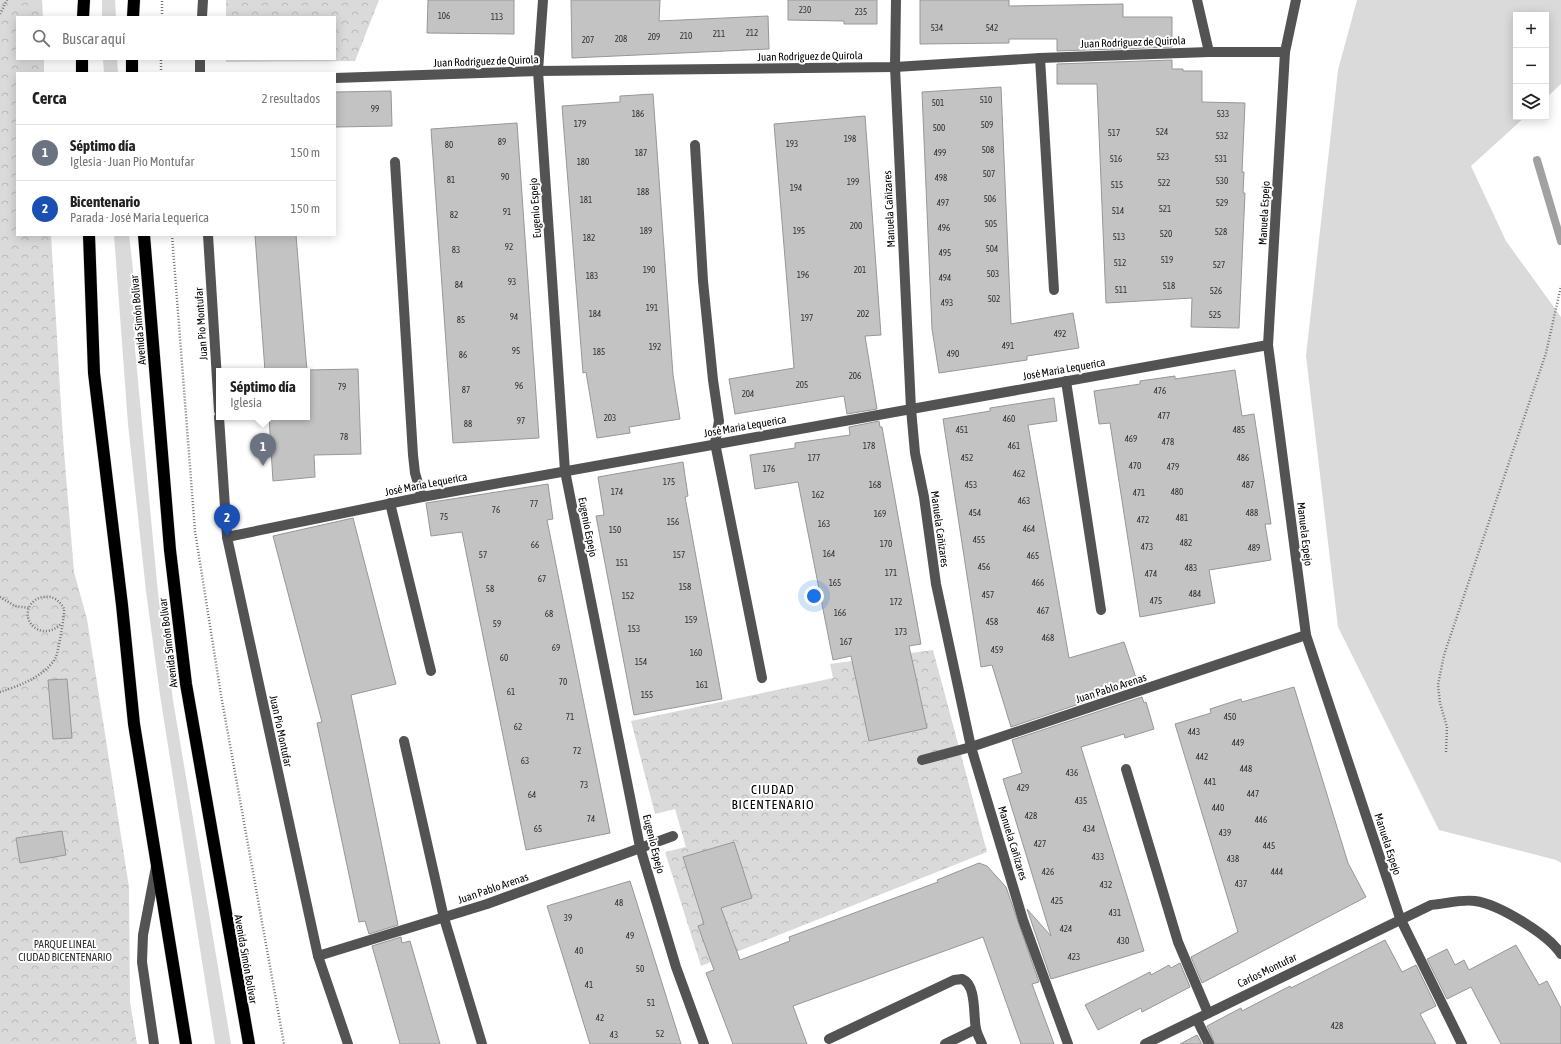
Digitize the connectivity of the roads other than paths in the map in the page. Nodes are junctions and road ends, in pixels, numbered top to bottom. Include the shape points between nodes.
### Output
1 (84, 0) edge
2 (134, 0) edge
3 (203, 0) edge
4 (543, 0) edge
5 (896, 0) edge
6 (1197, 0) edge
7 (1296, 0) edge
8 (83, 16) edge
9 (133, 16) edge
10 (202, 16) edge
11 (1209, 52) junction
12 (1285, 52) junction
13 (1040, 58) junction
14 (82, 60) edge
15 (132, 60) edge
16 (200, 60) edge
17 (895, 67) junction
18 (538, 71) junction
19 (82, 72) edge
20 (132, 72) edge
21 (200, 72) edge
22 (336, 78) edge
23 (695, 145) dead end
24 (394, 162) dead end
25 (89, 236) edge
26 (144, 236) edge
27 (208, 236) edge
28 (1054, 290) dead end
29 (1268, 345) junction
30 (216, 368) edge
31 (1066, 381) junction
32 (911, 409) junction
33 (219, 420) edge
34 (715, 443) junction
35 (565, 471) junction
36 (422, 497) junction
37 (390, 503) junction
38 (227, 537) junction
39 (1101, 610) dead end
40 (1306, 636) junction
41 (430, 671) dead end
42 (762, 678) dead end
43 (404, 741) dead end
44 (971, 747) junction
45 (922, 760) dead end
46 (1126, 769) dead end
47 (672, 836) dead end
48 (640, 847) junction
49 (156, 867) junction
50 (444, 918) junction
51 (1400, 918) junction
52 (1561, 954) edge
53 (318, 956) junction
54 (1208, 1013) junction
55 (1197, 1020) junction
56 (976, 1030) junction
57 (829, 1039) dead end
58 (154, 1044) edge
59 (186, 1044) edge
60 (248, 1044) edge
61 (348, 1044) edge
62 (482, 1044) edge
63 (704, 1044) edge
64 (945, 1044) edge
65 (982, 1044) edge
66 (1068, 1044) edge
67 (1145, 1044) edge
68 (1209, 1044) edge
69 (1462, 1044) edge

1 - 8 highway
2 - 9 highway
3 - 10 street
4 - 18 street, Eugenio Espejo
5 - 17 street, Manuela Cañizares
6 - 11 street
7 - 12 street, Manuela Espejo
11 - 12 street, Juan Rodriguez de Quirola
11 - 13 street, Juan Rodriguez de Quirola
12 - 29 street, Manuela Espejo
13 - 17 street, Juan Rodriguez de Quirola
13 - 28 street
14 - 19 highway
15 - 20 highway
16 - 21 street
17 - 18 street, Juan Rodriguez de Quirola
17 - 32 street, Manuela Cañizares
18 - 22 street, Juan Rodriguez de Quirola
18 - 35 street, Eugenio Espejo
23 - 34 street via 703,282 719,421
24 - 36 street via 413,456
25 - 49 highway via 94,373 134,724
26 - 60 highway, Avenida Simón Bolívar via 170,550 186,684
27 - 30 street, Juan Pio Montufar
29 - 31 street, José Maria Lequerica
29 - 40 street, Manuela Espejo
31 - 32 street, José Maria Lequerica
31 - 39 street
32 - 34 street, José Maria Lequerica
32 - 44 street, Manuela Cañizares via 915,453 936,584
33 - 38 street, Juan Pio Montufar
34 - 35 street, José Maria Lequerica
34 - 42 street
35 - 36 street, José Maria Lequerica
35 - 48 street, Eugenio Espejo
36 - 37 street, José Maria Lequerica
37 - 38 street, José Maria Lequerica
37 - 41 street
38 - 53 street, Juan Pio Montufar
40 - 44 street, Juan Pablo Arenas
40 - 51 street, Manuela Espejo
43 - 50 street
44 - 45 street, Juan Pablo Arenas
44 - 66 street, Manuela Cañizares via 1023,920
46 - 54 street via 1178,942
47 - 48 street, Juan Pablo Arenas
48 - 50 street, Juan Pablo Arenas
48 - 63 street, Eugenio Espejo via 676,967
49 - 58 street via 143,935 142,962
49 - 59 highway
50 - 53 street, Juan Pablo Arenas
50 - 62 street
51 - 52 street, Carlos Montufar via 1431,905 1474,901 1495,906 1530,926
51 - 54 street, Carlos Montufar
51 - 69 street, Manuela Espejo
53 - 61 street, Juan Pio Montufar
54 - 55 street, Carlos Montufar
55 - 67 street, Carlos Montufar
55 - 68 street
56 - 57 street via 972,993 968,983 958,979
56 - 64 street
56 - 65 street

